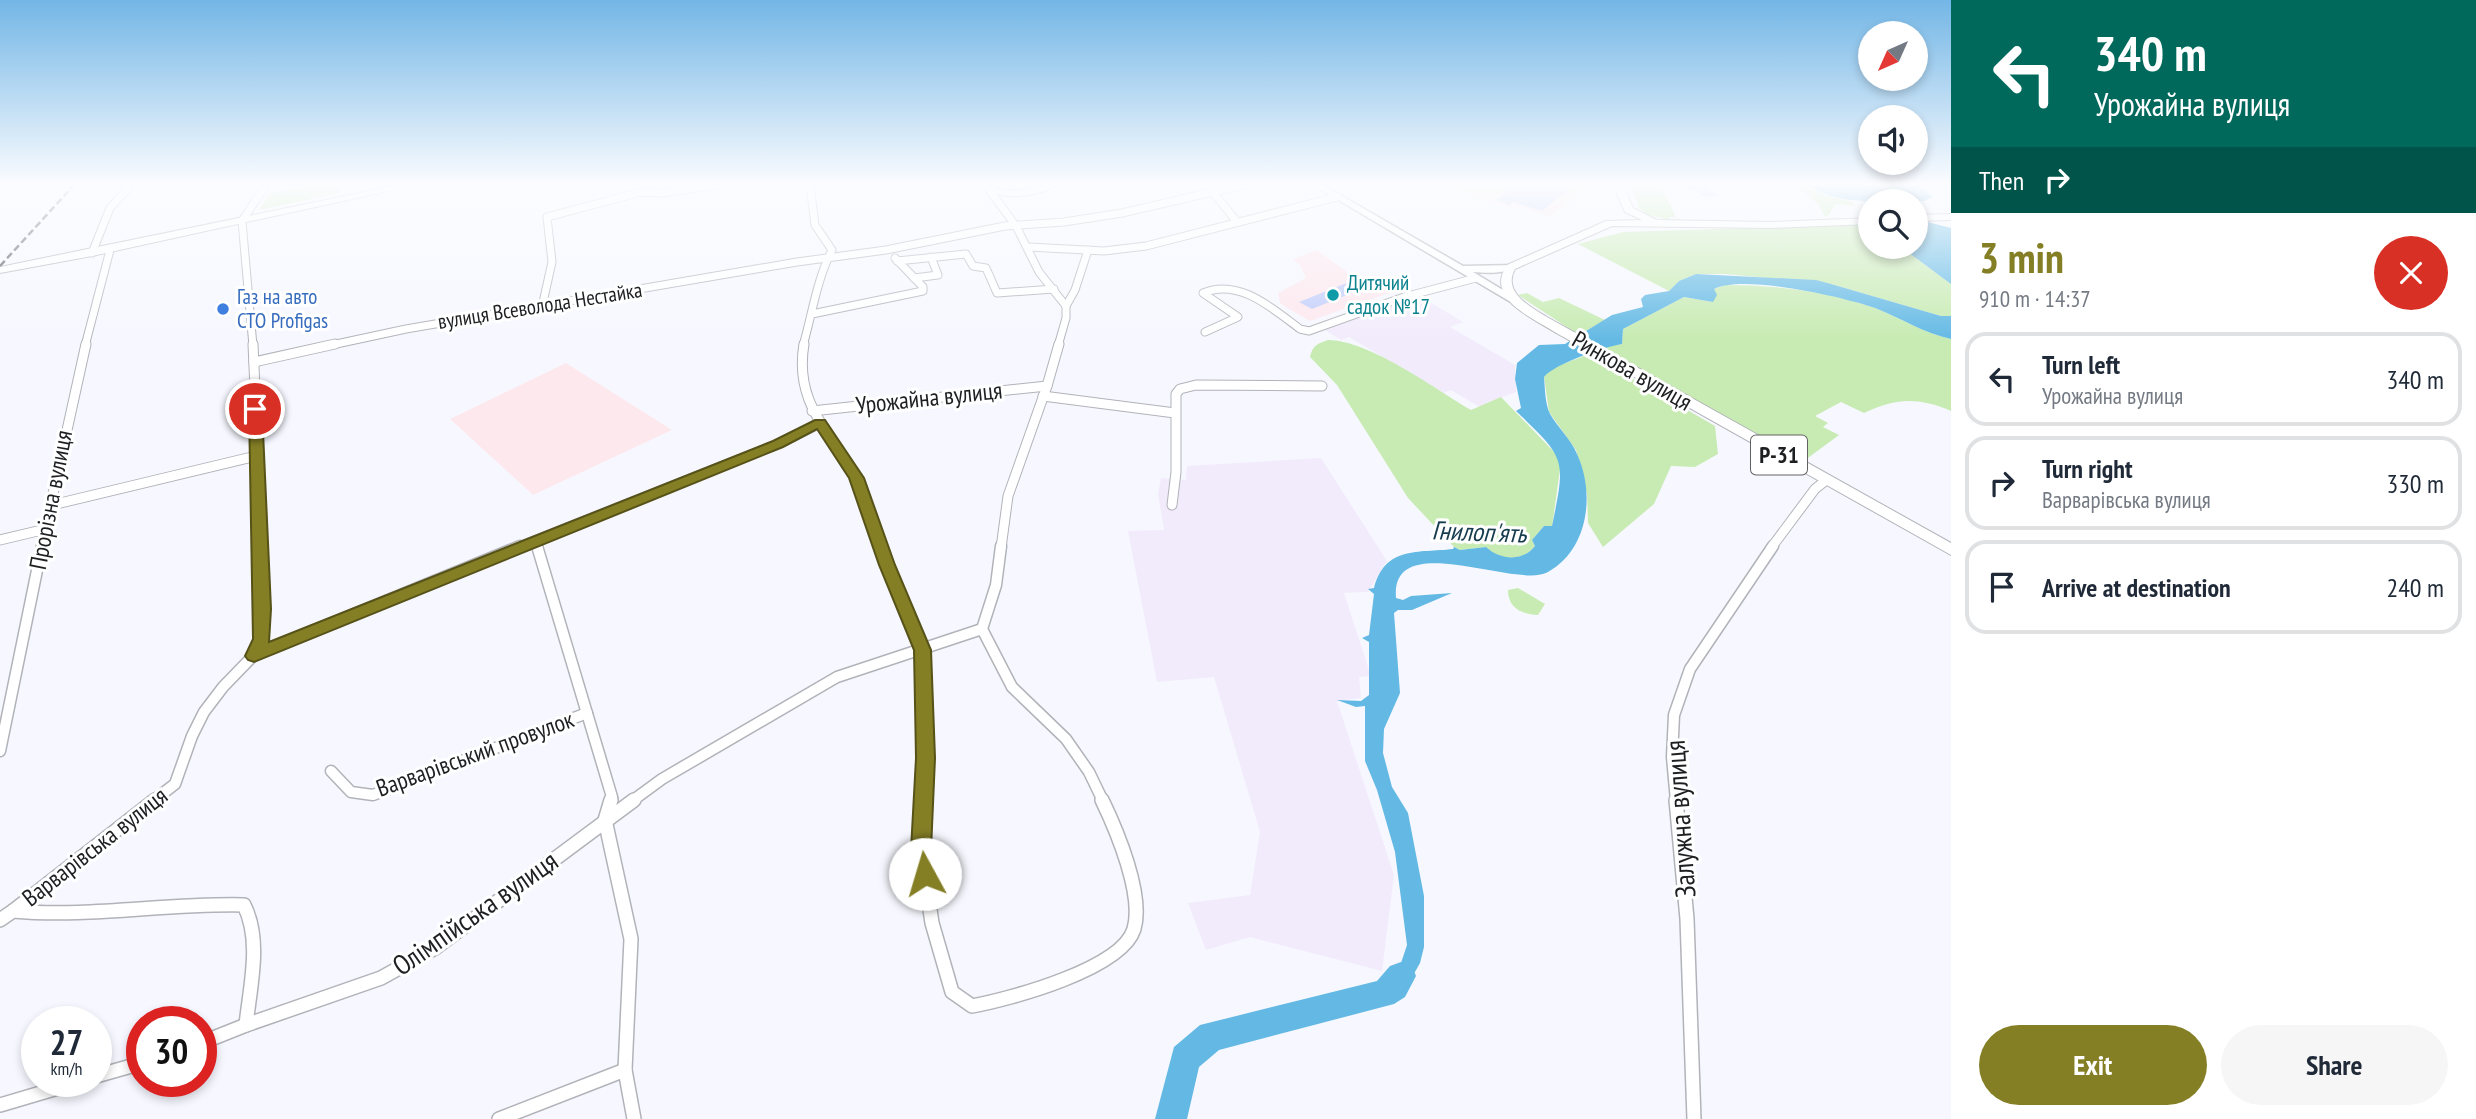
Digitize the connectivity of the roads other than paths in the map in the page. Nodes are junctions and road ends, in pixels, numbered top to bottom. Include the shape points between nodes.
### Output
1 (98, 237) edge
2 (168, 237) edge
3 (243, 237) edge
4 (552, 237) edge
5 (823, 237) edge
6 (955, 237) edge
7 (1022, 237) edge
8 (1179, 237) edge
9 (1406, 237) edge
10 (1578, 237) edge
11 (1028, 247) junction
12 (110, 250) junction
13 (886, 250) junction
14 (1088, 250) junction
15 (92, 253) junction
16 (931, 257) junction
17 (827, 259) junction
18 (897, 261) junction
19 (1451, 263) junction
20 (1511, 267) junction
21 (0, 272) edge
22 (914, 278) junction
23 (1476, 278) junction
24 (1054, 289) junction
25 (1513, 299) junction
26 (1066, 306) junction
27 (542, 307) junction
28 (812, 314) junction
29 (1205, 332) dead end
30 (254, 362) junction
31 (1322, 386) dead end
32 (1045, 391) junction
33 (812, 411) junction
34 (1175, 413) junction
35 (820, 423) junction
36 (257, 456) junction
37 (1825, 481) junction
38 (52, 505) junction
39 (1172, 505) dead end
40 (46, 529) junction
41 (0, 540) edge
42 (536, 542) junction
43 (1951, 550) edge
44 (982, 629) junction
45 (922, 650) junction
46 (254, 656) junction
47 (587, 713) junction
48 (0, 751) edge
49 (331, 771) dead end
50 (605, 820) junction
51 (13, 911) junction
52 (0, 920) edge
53 (246, 1025) junction
54 (217, 1037) edge
55 (625, 1070) junction
56 (27, 1097) edge
57 (0, 1105) edge
58 (499, 1119) edge
59 (634, 1119) edge
60 (1693, 1119) edge

1 - 15 street
2 - 12 main road
3 - 30 street
4 - 27 street via 550,277
5 - 17 street via 832,250
6 - 13 street, вулиця Всеволода Нестайка
7 - 11 street
8 - 14 street via 1146,246
9 - 19 main road, Ринкова вулиця
10 - 20 main road
11 - 14 street
11 - 24 street via 1039,272
12 - 15 main road
12 - 38 street, Прорізна вулиця via 69,410
13 - 17 street, вулиця Всеволода Нестайка
13 - 18 street
14 - 26 street
15 - 21 main road
16 - 18 street
16 - 22 street via 938,275
16 - 24 street via 966,254 973,266 986,268 997,293
17 - 27 street, вулиця Всеволода Нестайка
17 - 28 street
18 - 22 street
19 - 20 main road via 1478,270
19 - 23 main road, Ринкова вулиця
20 - 25 main road via 1503,280
22 - 28 street via 923,287 920,293
23 - 25 main road, Ринкова вулиця
23 - 29 street via 1376,306 1310,331 1221,286 1203,293 1238,317
24 - 26 street
25 - 37 main road, Ринкова вулиця / Р-31
26 - 32 street
27 - 30 street, вулиця Всеволода Нестайка via 406,328
28 - 33 street via 803,347 802,377
30 - 36 street
31 - 34 street via 1187,386 1176,394
32 - 33 street, Урожайна вулиця
32 - 34 street, Урожайна вулиця
32 - 44 street via 1008,496 996,585
33 - 35 street
34 - 39 street
35 - 42 street
35 - 45 street via 856,478
36 - 38 street
36 - 46 street via 262,639
37 - 43 main road, Ринкова вулиця / Р-31
37 - 60 street, Залужна вулиця via 1769,551 1690,669 1674,715 1672,757 1686,919
38 - 40 street, Прорізна вулиця
40 - 41 street
40 - 48 street, Прорізна вулиця
42 - 46 street
42 - 47 street
44 - 45 street, Олімпійська вулиця
44 - 45 street via 1018,695 1057,729 1090,772 1116,834 1138,915 1135,931 1124,946 1084,970 1000,1002 972,1006 952,992 932,923 921,850 925,758
45 - 50 street, Олімпійська вулиця via 837,677 717,745
46 - 51 street, Варварівська вулиця via 204,712 175,784
47 - 49 street, Варварівський провулок via 373,795 351,792
47 - 50 street via 612,797
50 - 53 street, Олімпійська вулиця via 435,948 381,978
50 - 55 street via 631,939
51 - 52 street
51 - 53 street via 55,915 244,905 251,915 252,937
53 - 54 street, Олімпійська вулиця
55 - 58 street
55 - 59 street
56 - 57 street

